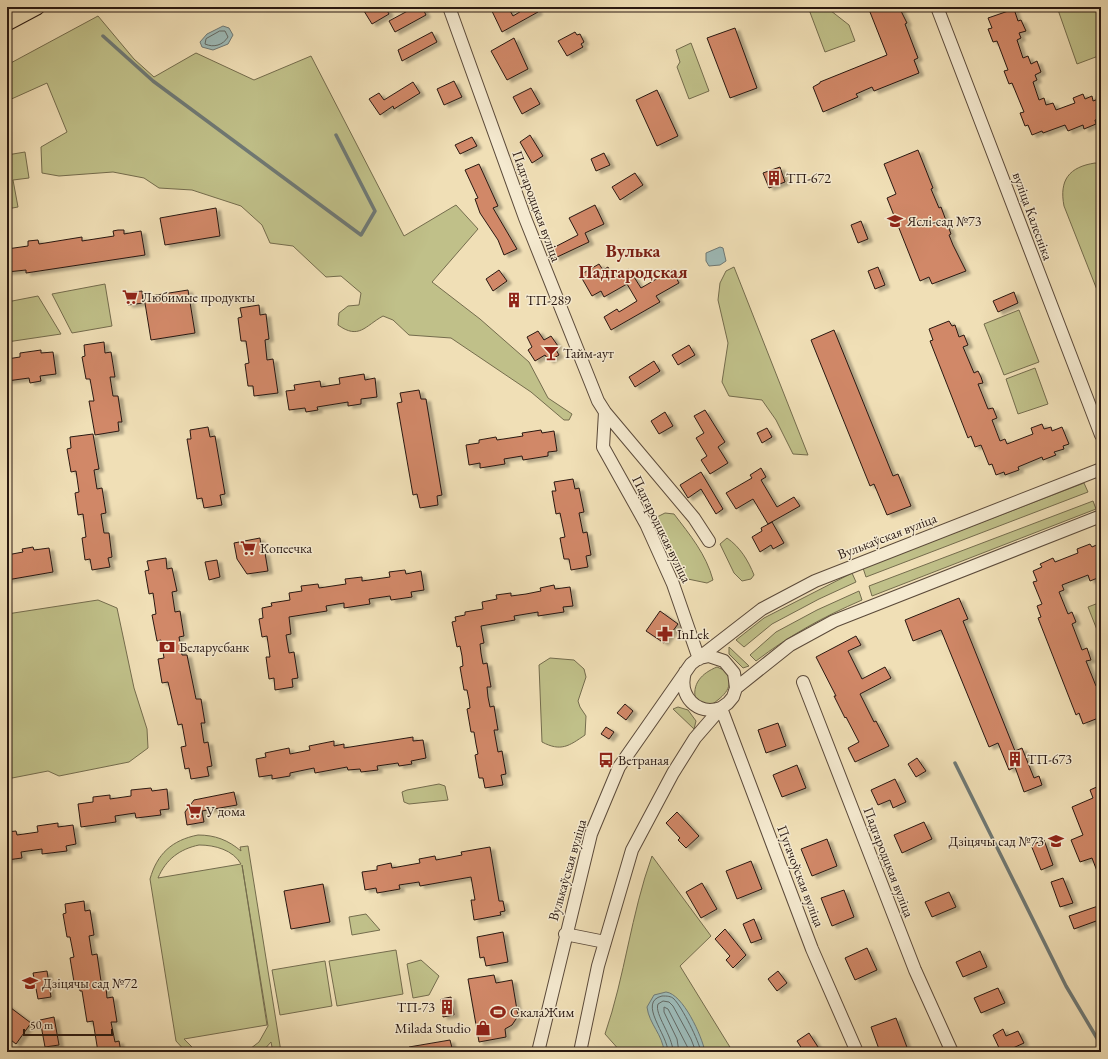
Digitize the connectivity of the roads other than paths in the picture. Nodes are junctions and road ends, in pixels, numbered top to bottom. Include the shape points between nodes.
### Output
1 (37, 7) edge
2 (449, 7) edge
3 (936, 7) edge
4 (7, 23) edge
5 (605, 412) junction
6 (1101, 435) edge
7 (1101, 468) edge
8 (1101, 516) edge
9 (709, 540) dead end
10 (699, 659) junction
11 (686, 671) junction
12 (803, 682) dead end
13 (736, 688) junction
14 (721, 708) junction
15 (566, 934) junction
16 (605, 942) junction
17 (538, 1052) edge
18 (580, 1052) edge
19 (857, 1052) edge
20 (952, 1052) edge

1 - 4 main road
2 - 5 street, Падгародцкая вуліца via 540,257 598,401
3 - 6 street, вуліца Калесніка
5 - 9 street, Падгародцкая вуліца via 694,518
5 - 10 street, Падгародцкая вуліца via 603,447 646,524 670,577
7 - 10 street, Вулькаўская вуліца via 815,581 762,609
8 - 13 street via 834,621 790,645
10 - 11 street, Вулькаўская вуліца
10 - 13 street via 709,656 724,661 734,673
11 - 14 street via 683,688 690,702 703,710
11 - 15 street, Вулькаўская вуліца via 619,767 591,834
12 - 20 street, Падгародцкая вуліца via 915,970
13 - 14 street via 733,697
14 - 16 street via 695,738 673,773 632,850
14 - 19 street, Пугачоўская вуліца via 812,949
15 - 16 street
15 - 17 street, Вулькаўская вуліца
16 - 18 street

